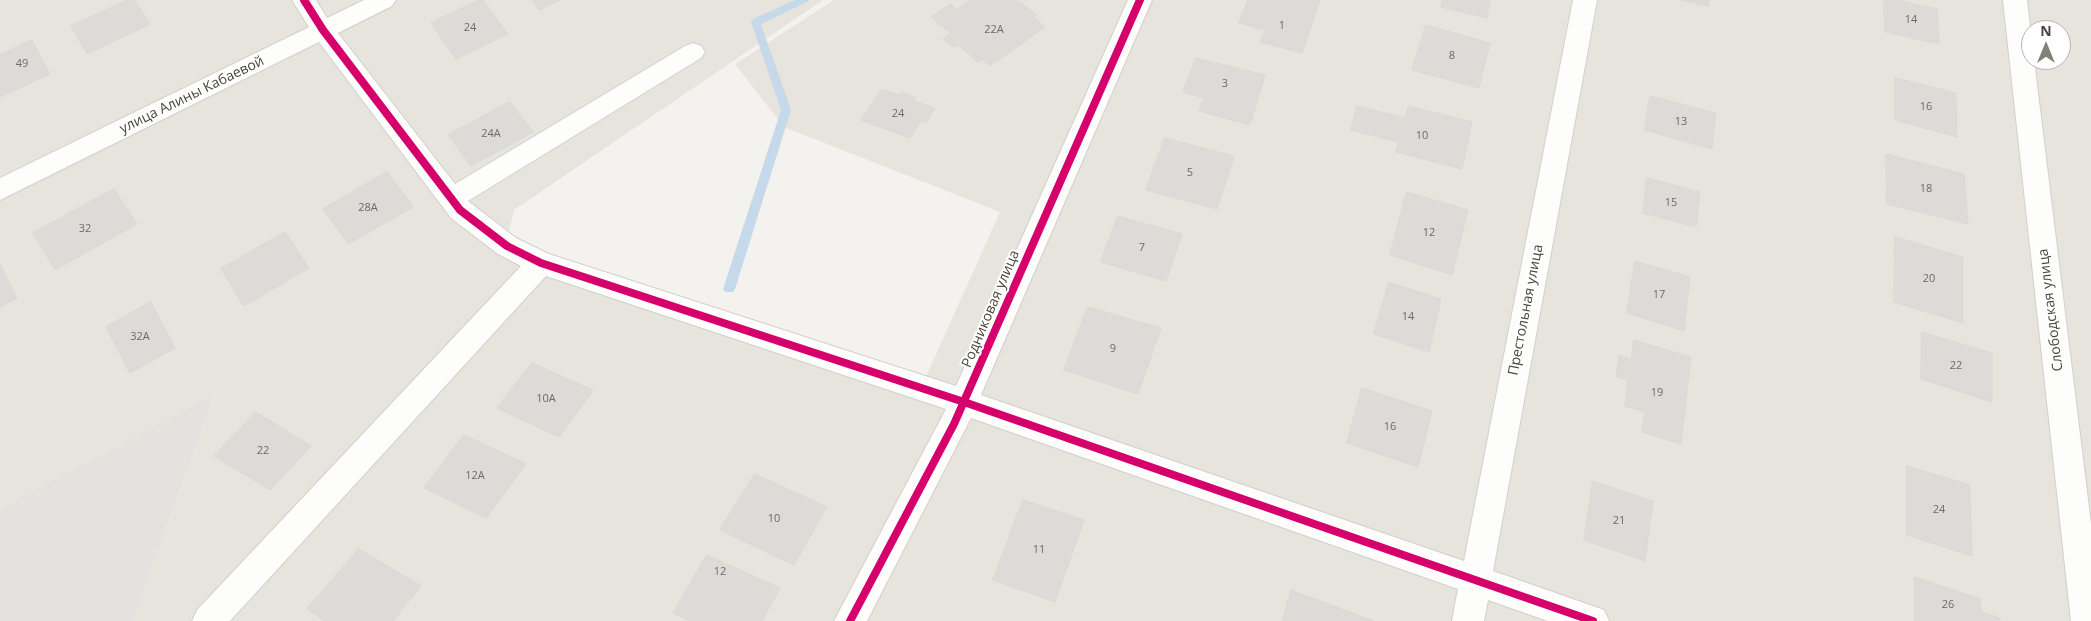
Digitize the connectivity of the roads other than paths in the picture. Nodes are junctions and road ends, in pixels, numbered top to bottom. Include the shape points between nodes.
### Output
1 (304, 0) edge
2 (384, 0) edge
3 (1140, 0) edge
4 (1585, 0) edge
5 (2015, 0) edge
6 (323, 30) junction
7 (693, 52) dead end
8 (0, 190) edge
9 (451, 199) junction
10 (541, 263) junction
11 (964, 402) junction
12 (1475, 581) junction
13 (208, 621) edge
14 (850, 621) edge
15 (1468, 621) edge
16 (1593, 621) edge
17 (2087, 621) edge

1 - 6 street
2 - 6 street, улица Алины Кабаевой
3 - 11 street, Родниковая улица
4 - 12 street, Престольная улица
5 - 17 street, Слободская улица
6 - 8 street, улица Алины Кабаевой
6 - 9 street
7 - 9 street
9 - 10 street via 460,210 507,246
10 - 11 street
10 - 13 street
11 - 12 street
11 - 14 street, Родниковая улица
12 - 15 street, Престольная улица
12 - 16 street

